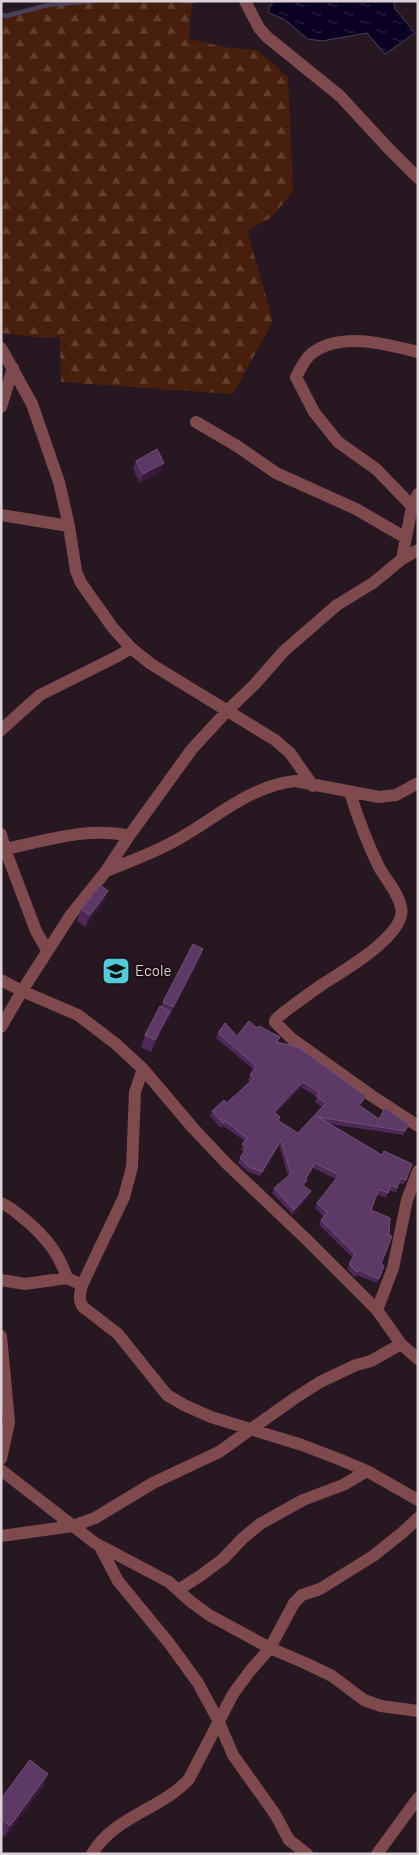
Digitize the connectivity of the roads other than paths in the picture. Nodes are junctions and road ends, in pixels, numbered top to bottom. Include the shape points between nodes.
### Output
1 (245, 1) edge
2 (418, 178) edge
3 (1, 348) edge
4 (418, 352) edge
5 (13, 368) junction
6 (1, 407) edge
7 (196, 422) dead end
8 (415, 500) edge
9 (1, 515) edge
10 (69, 526) junction
11 (406, 538) junction
12 (418, 550) edge
13 (402, 559) junction
14 (131, 648) junction
15 (227, 711) junction
16 (1, 730) edge
17 (418, 784) edge
18 (313, 786) junction
19 (350, 792) junction
20 (1, 834) edge
21 (129, 836) junction
22 (3, 850) edge
23 (106, 871) junction
24 (47, 950) junction
25 (1, 980) edge
26 (22, 991) junction
27 (1, 1027) edge
28 (143, 1069) junction
29 (418, 1126) edge
30 (418, 1171) edge
31 (1, 1203) edge
32 (67, 1278) junction
33 (1, 1280) edge
34 (82, 1285) junction
35 (377, 1310) junction
36 (1, 1336) edge
37 (401, 1344) junction
38 (2, 1350) edge
39 (418, 1359) edge
40 (251, 1429) junction
41 (1, 1459) edge
42 (1, 1470) edge
43 (368, 1472) junction
44 (418, 1500) edge
45 (418, 1518) edge
46 (73, 1526) junction
47 (1, 1536) edge
48 (99, 1545) junction
49 (178, 1590) junction
50 (270, 1648) junction
51 (418, 1711) edge
52 (218, 1720) junction
53 (418, 1798) edge
54 (92, 1854) edge
55 (307, 1854) edge
56 (376, 1854) edge

1 - 2 street via 267,37 340,96
3 - 5 street
4 - 8 street via 354,342 331,344 311,354 296,377 314,412 338,442
5 - 6 street
5 - 10 street via 32,404 59,482
7 - 11 street via 276,473 356,509
8 - 11 street
9 - 10 street
10 - 14 street via 80,583
11 - 13 street
12 - 13 street
13 - 15 street via 330,610 284,651
14 - 15 street
14 - 16 street via 40,695
15 - 18 street via 290,753
15 - 21 street via 192,749
17 - 19 street via 396,795 379,797
18 - 19 street
18 - 23 street via 295,782 264,788 173,842
19 - 29 street via 379,866 399,900 402,915 385,939 275,1022 292,1039
20 - 22 street
21 - 22 street via 96,832
21 - 23 street
22 - 24 street
23 - 24 street
24 - 26 street
25 - 26 street
26 - 27 street
26 - 28 street via 78,1015
28 - 34 street via 135,1092 132,1167 124,1197
28 - 35 street via 226,1163
30 - 35 street via 407,1200 393,1268
31 - 32 street via 46,1238 63,1264
32 - 33 street via 25,1284
32 - 34 street
34 - 40 street via 80,1299 83,1308 118,1334 167,1395 211,1417
35 - 37 street
36 - 38 street
37 - 39 street
37 - 40 street via 371,1361 356,1364 320,1382
38 - 41 street via 9,1422
40 - 43 street via 302,1445
40 - 46 street via 219,1452
42 - 46 street
43 - 44 street
43 - 49 street via 343,1486 303,1500 260,1524 223,1559
45 - 50 street via 373,1556 320,1589 299,1598
46 - 47 street
46 - 48 street
48 - 49 street via 158,1575
48 - 52 street via 118,1581 198,1683
49 - 50 street via 209,1615
50 - 51 street via 332,1676 364,1700
50 - 52 street via 250,1670
52 - 54 street via 190,1779 180,1790 108,1834
52 - 55 street via 234,1755 289,1840
53 - 56 street

